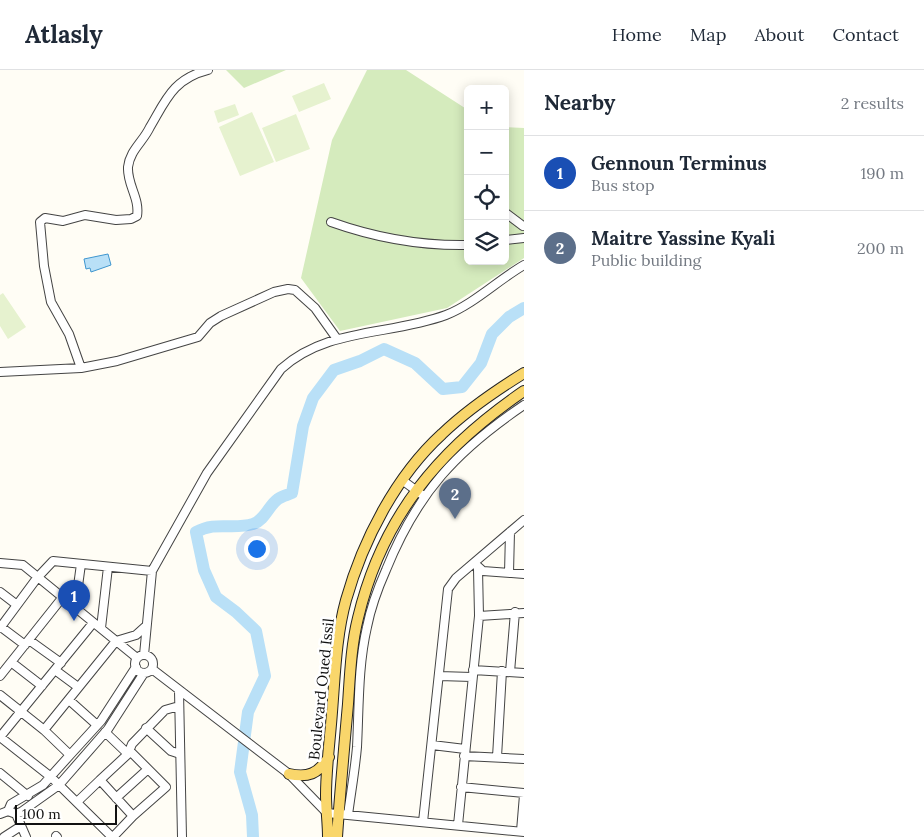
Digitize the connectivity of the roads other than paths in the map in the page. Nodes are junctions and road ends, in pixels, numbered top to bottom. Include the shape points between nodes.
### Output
1 (208, 70) edge
2 (509, 216) edge
3 (331, 222) dead end
4 (523, 226) edge
5 (524, 238) edge
6 (509, 240) edge
7 (464, 245) edge
8 (524, 265) edge
9 (338, 339) junction
10 (81, 368) junction
11 (0, 372) edge
12 (524, 373) edge
13 (524, 391) edge
14 (524, 405) edge
15 (402, 480) junction
16 (420, 493) junction
17 (524, 520) edge
18 (510, 532) junction
19 (0, 563) edge
20 (81, 564) junction
21 (476, 566) junction
22 (108, 567) junction
23 (152, 571) junction
24 (509, 573) junction
25 (524, 574) edge
26 (38, 578) junction
27 (0, 592) edge
28 (62, 598) junction
29 (17, 605) junction
30 (75, 608) junction
31 (515, 612) junction
32 (524, 613) edge
33 (479, 616) junction
34 (94, 622) junction
35 (1, 625) edge
36 (146, 626) junction
37 (101, 628) junction
38 (116, 641) junction
39 (27, 643) junction
40 (144, 655) junction
41 (136, 658) junction
42 (11, 662) junction
43 (58, 667) junction
44 (136, 667) junction
45 (336, 668) junction
46 (152, 669) junction
47 (355, 670) junction
48 (506, 672) junction
49 (144, 673) junction
50 (524, 673) edge
51 (472, 674) junction
52 (0, 676) edge
53 (439, 676) junction
54 (42, 686) junction
55 (78, 687) junction
56 (179, 691) junction
57 (0, 695) edge
58 (69, 700) junction
59 (179, 706) junction
60 (20, 712) junction
61 (97, 725) junction
62 (146, 728) junction
63 (44, 730) junction
64 (105, 732) junction
65 (0, 737) edge
66 (432, 745) junction
67 (129, 752) junction
68 (464, 752) junction
69 (180, 754) junction
70 (70, 755) junction
71 (329, 756) junction
72 (496, 757) junction
73 (524, 759) edge
74 (148, 769) junction
75 (0, 774) edge
76 (289, 774) junction
77 (51, 777) junction
78 (100, 780) junction
79 (181, 784) junction
80 (58, 785) junction
81 (166, 786) junction
82 (461, 787) junction
83 (524, 794) edge
84 (28, 796) junction
85 (116, 798) junction
86 (77, 802) junction
87 (4, 812) edge
88 (327, 813) junction
89 (16, 814) junction
90 (343, 815) junction
91 (133, 816) junction
92 (424, 822) junction
93 (458, 825) junction
94 (21, 826) junction
95 (482, 828) junction
96 (522, 831) edge
97 (4, 837) edge
98 (26, 837) edge
99 (113, 837) edge
100 (182, 837) edge
101 (328, 837) edge
102 (337, 837) edge
103 (482, 837) edge

1 - 10 street via 187,79 171,91 129,159 129,179 137,200 137,216 116,220 85,215 64,221 45,218 40,222 51,302 69,334
2 - 4 street
3 - 7 street via 404,242
5 - 6 street
8 - 9 street via 445,315 395,329
9 - 10 street via 315,308 295,290 280,290 214,320 198,337 117,362
9 - 23 street via 319,344 294,357 269,384 207,473
10 - 11 street
12 - 15 main road, Boulevard Oued Issil via 441,434
13 - 16 main road, Boulevard Oued Issil via 441,458
14 - 16 street via 472,443
15 - 16 street
15 - 45 main road, Boulevard Oued Issil via 376,525 356,570 346,600
16 - 47 main road, Boulevard Oued Issil via 387,536 365,590 357,619
17 - 18 street
18 - 21 street
18 - 24 street
19 - 26 street via 20,564
20 - 22 street
20 - 26 street via 53,561
20 - 30 street
21 - 24 street
21 - 33 street
21 - 53 street via 456,578 448,589
22 - 23 street
22 - 37 street
23 - 36 street
24 - 25 street
26 - 28 street
26 - 29 street
27 - 29 street
28 - 30 street
28 - 39 street
29 - 35 street
30 - 34 street
31 - 32 street
31 - 33 street
31 - 48 street
33 - 51 street
34 - 37 street
34 - 43 street
35 - 39 street
36 - 38 street via 136,635
36 - 40 street
37 - 38 street
38 - 41 street
38 - 55 street
39 - 42 street
39 - 43 street
40 - 41 street
40 - 46 street via 152,660
41 - 44 street
42 - 52 street
42 - 54 street
43 - 54 street
43 - 55 street
44 - 49 street
44 - 61 street
45 - 47 street
45 - 71 main road, Boulevard Oued Issil
46 - 49 street
46 - 56 street
47 - 90 main road, Boulevard Oued Issil
48 - 50 street
48 - 51 street
48 - 72 street
49 - 64 street
51 - 53 street
51 - 68 street
53 - 66 street
54 - 60 street
55 - 58 street
56 - 59 street
56 - 76 street
57 - 60 street
58 - 61 street
58 - 63 street
59 - 62 street via 164,710
59 - 69 street
60 - 63 street
60 - 65 street
61 - 70 street
62 - 67 street
62 - 69 street via 171,751
63 - 70 street
64 - 67 street
64 - 80 street
65 - 77 street
66 - 68 street
66 - 92 street
67 - 74 street
67 - 78 street
68 - 72 street
68 - 82 street
69 - 79 street
70 - 77 street
71 - 76 main road via 312,775 300,777
71 - 88 main road, Boulevard Oued Issil
72 - 73 street
74 - 81 street
74 - 85 street
75 - 84 street
76 - 88 street
77 - 80 street
77 - 84 street
78 - 85 street
78 - 86 street
79 - 81 street
79 - 100 street
80 - 86 street
80 - 89 street
81 - 91 street
82 - 83 street
82 - 93 street
83 - 96 street
84 - 87 street via 11,804
85 - 91 street
86 - 99 street
87 - 89 street
88 - 90 street
88 - 101 main road, Boulevard Oued Issil
89 - 94 street
90 - 92 street
90 - 102 main road, Boulevard Oued Issil
91 - 99 street
92 - 93 street
93 - 95 street
94 - 97 street
94 - 98 street
95 - 96 street
95 - 103 street

